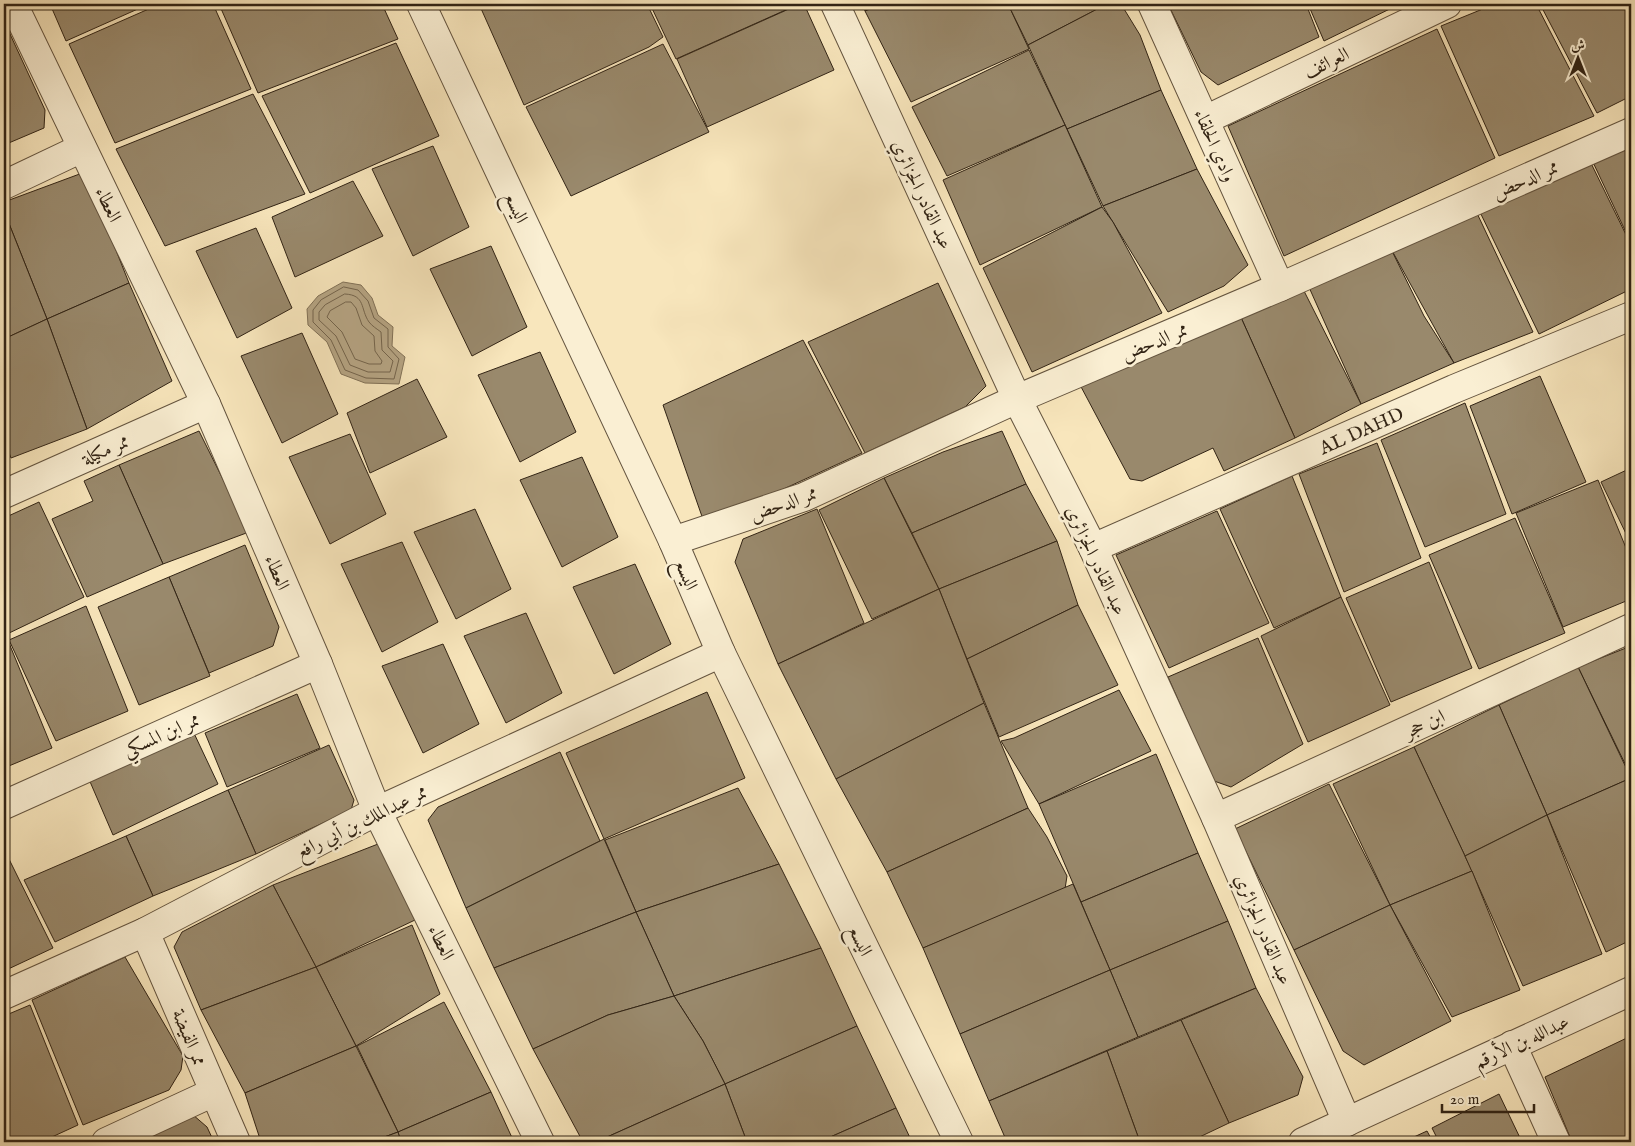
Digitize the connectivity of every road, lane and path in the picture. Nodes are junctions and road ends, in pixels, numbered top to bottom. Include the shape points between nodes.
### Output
1 (13, 4) edge
2 (421, 4) edge
3 (835, 4) edge
4 (1152, 4) edge
5 (1443, 5) edge
6 (1205, 120) junction
7 (1631, 132) edge
8 (82, 148) junction
9 (4, 185) edge
10 (1280, 287) junction
11 (1631, 316) edge
12 (1017, 399) junction
13 (206, 404) junction
14 (4, 494) edge
15 (673, 540) junction
16 (1093, 548) junction
17 (1631, 628) edge
18 (721, 653) junction
19 (318, 664) junction
20 (4, 805) edge
21 (378, 811) junction
22 (1216, 818) junction
23 (145, 932) junction
24 (1631, 991) edge
25 (4, 995) edge
26 (1512, 1045) junction
27 (214, 1092) junction
28 (1347, 1122) junction
29 (106, 1142) edge
30 (236, 1142) edge
31 (540, 1142) edge
32 (959, 1142) edge
33 (1302, 1142) edge
34 (1556, 1142) edge

1 - 8 street, العطاء
2 - 15 street, اليسع
3 - 12 street, عبد القادر الجزائري
4 - 6 street, وادي الحلقاء
5 - 6 street, العرائف
6 - 10 street, وادي الحلقاء
7 - 10 street, ممر الدحض
8 - 9 street
8 - 13 street, العطاء
10 - 12 street, ممر الدحض
11 - 16 street, AL DAHD via 1454,388
12 - 15 street, ممر الدحض via 804,496
12 - 16 street, عبد القادر الجزائري
13 - 14 street, ممر مكيلة
13 - 19 street, العطاء
15 - 18 street, اليسع
16 - 22 street, عبد القادر الجزائري
17 - 22 street, ابن حجر
18 - 21 street, ممر عبدالملك بن أبي رافع
18 - 32 street, اليسع
19 - 20 street, ممر ابن المسكي
19 - 21 street, العطاء
21 - 23 street, ممر عبدالملك بن أبي رافع
21 - 31 street, العطاء
22 - 28 street, عبد القادر الجزائري
23 - 25 street, ممر عبدالملك بن أبي رافع
23 - 27 street, ممر الفيضة
24 - 26 street, عبدالله بن الأرقم
26 - 28 street, عبدالله بن الأرقم
26 - 34 street
27 - 29 street
27 - 30 street, ممر الفيضة
28 - 33 street, عبدالله بن الأرقم

